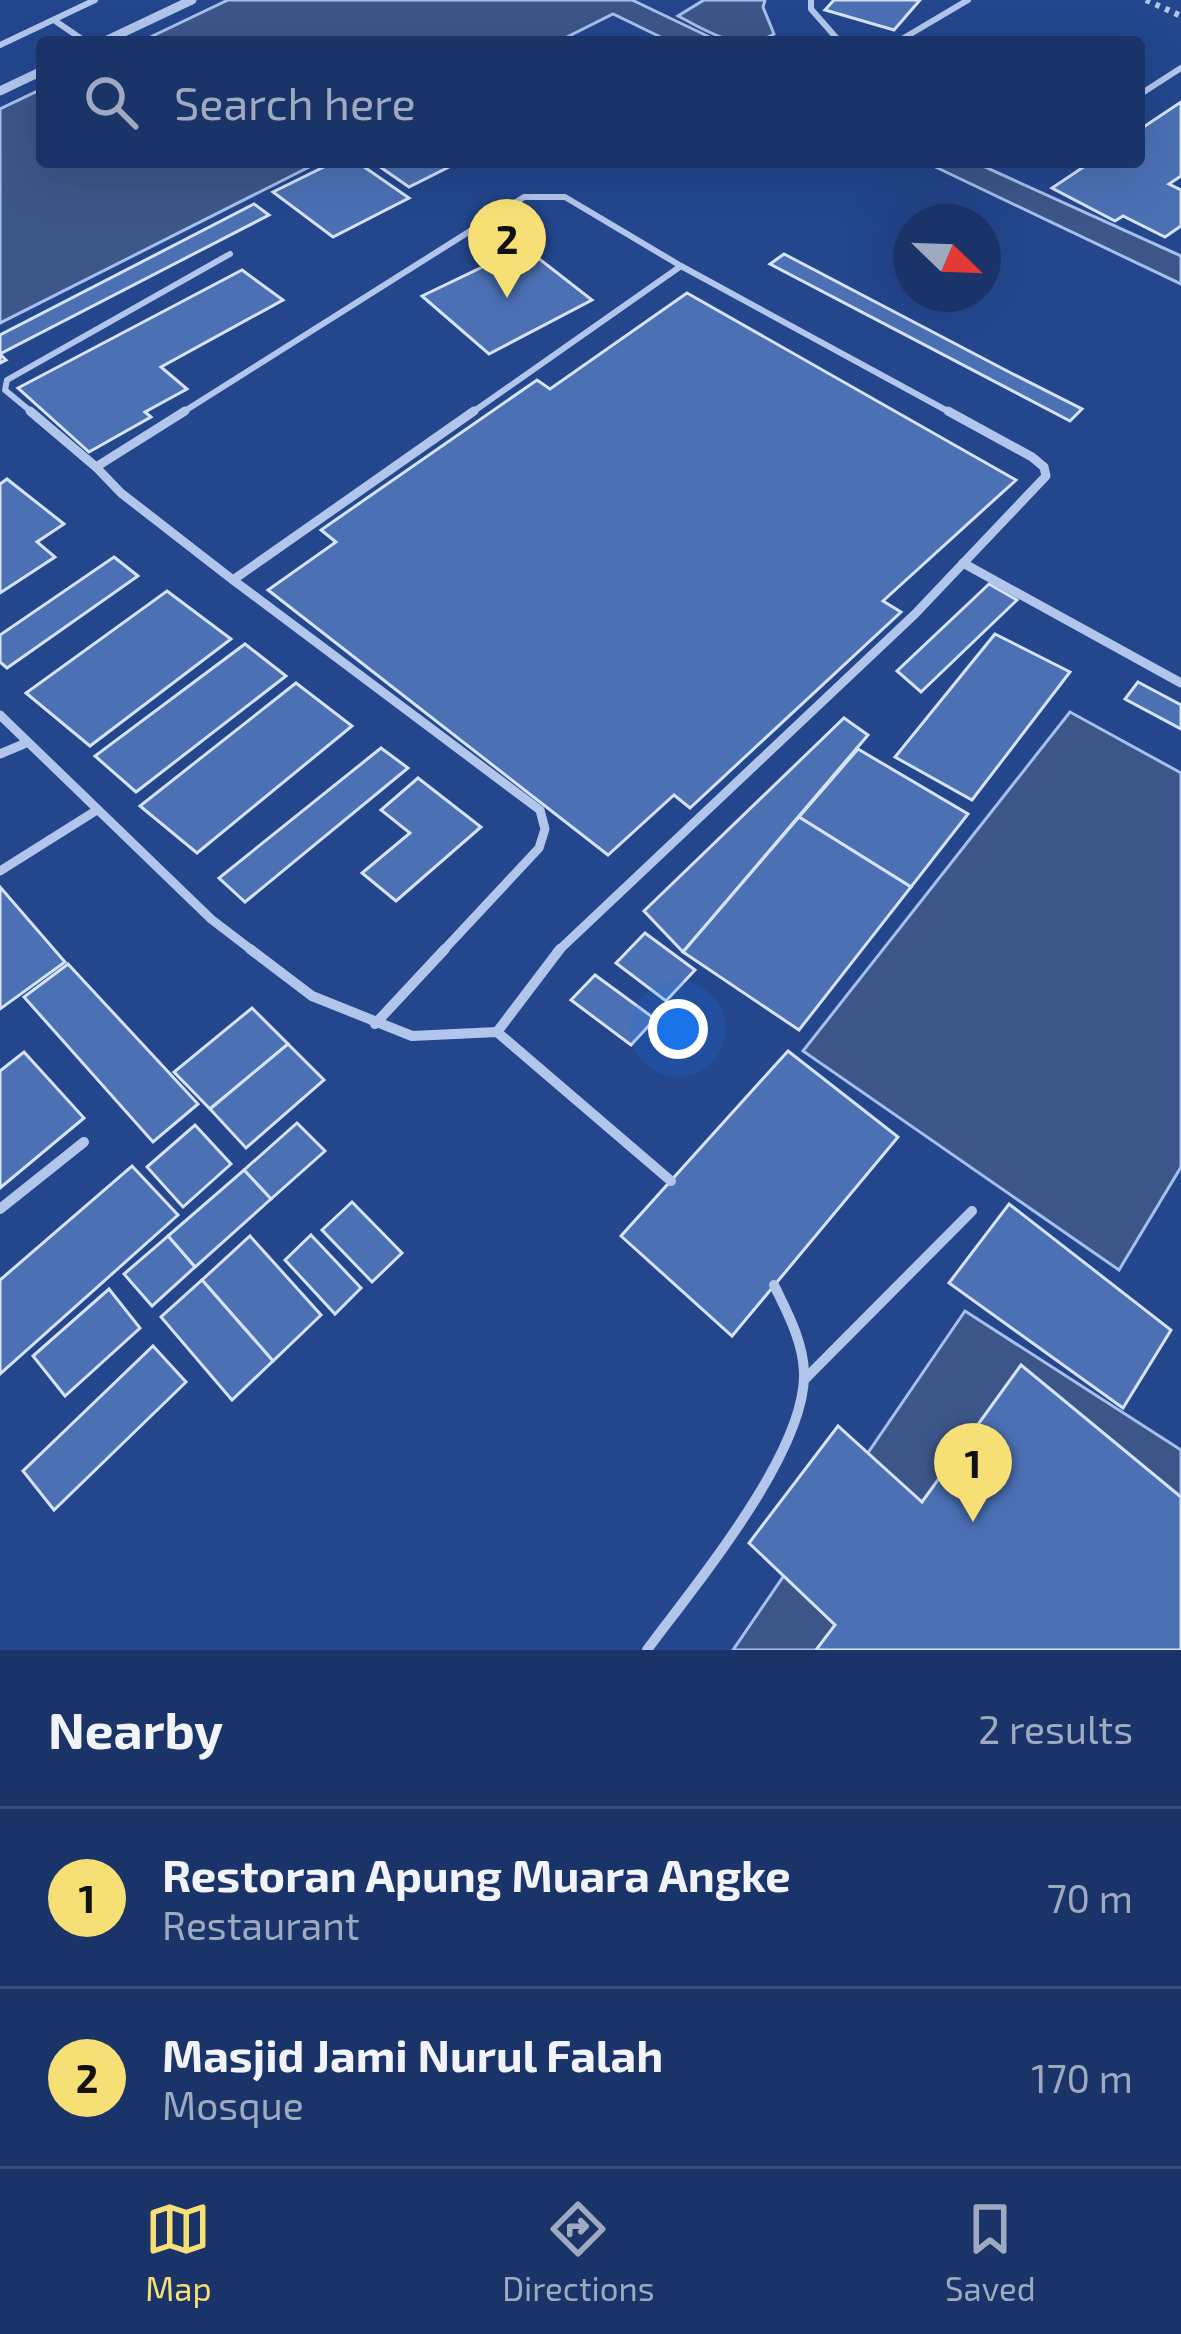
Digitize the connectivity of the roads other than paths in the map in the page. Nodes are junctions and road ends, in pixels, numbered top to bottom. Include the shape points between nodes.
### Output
1 (95, 0) edge
2 (192, 0) edge
3 (811, 0) edge
4 (968, 0) edge
5 (54, 20) junction
6 (77, 36) edge
7 (116, 36) edge
8 (835, 36) edge
9 (907, 36) edge
10 (2, 42) edge
11 (1181, 68) edge
12 (36, 74) edge
13 (0, 91) edge
14 (1145, 91) edge
15 (230, 254) dead end
16 (681, 266) junction
17 (96, 467) junction
18 (963, 563) junction
19 (233, 580) junction
20 (1181, 683) edge
21 (0, 715) edge
22 (26, 743) junction
23 (0, 754) edge
24 (97, 810) junction
25 (0, 871) edge
26 (374, 1024) junction
27 (497, 1032) junction
28 (84, 1142) dead end
29 (671, 1180) dead end
30 (0, 1209) edge
31 (972, 1211) dead end
32 (774, 1285) dead end
33 (804, 1380) junction
34 (647, 1650) edge

1 - 5 lane
2 - 7 street
3 - 8 lane
4 - 9 lane
5 - 6 lane
5 - 10 lane
11 - 14 lane
12 - 13 street
15 - 17 lane via 7,380 5,391
16 - 17 lane via 565,197 524,197
16 - 18 lane via 1041,464 1044,478
16 - 19 lane
17 - 19 lane
18 - 20 lane
18 - 27 lane via 568,939
19 - 26 lane via 545,820 539,848
21 - 22 lane
22 - 23 lane
22 - 24 lane
24 - 25 lane
24 - 26 lane via 259,958 312,996
26 - 27 lane via 412,1036
27 - 29 lane
28 - 30 lane
31 - 33 lane
32 - 33 lane via 797,1335
33 - 34 lane via 761,1483

